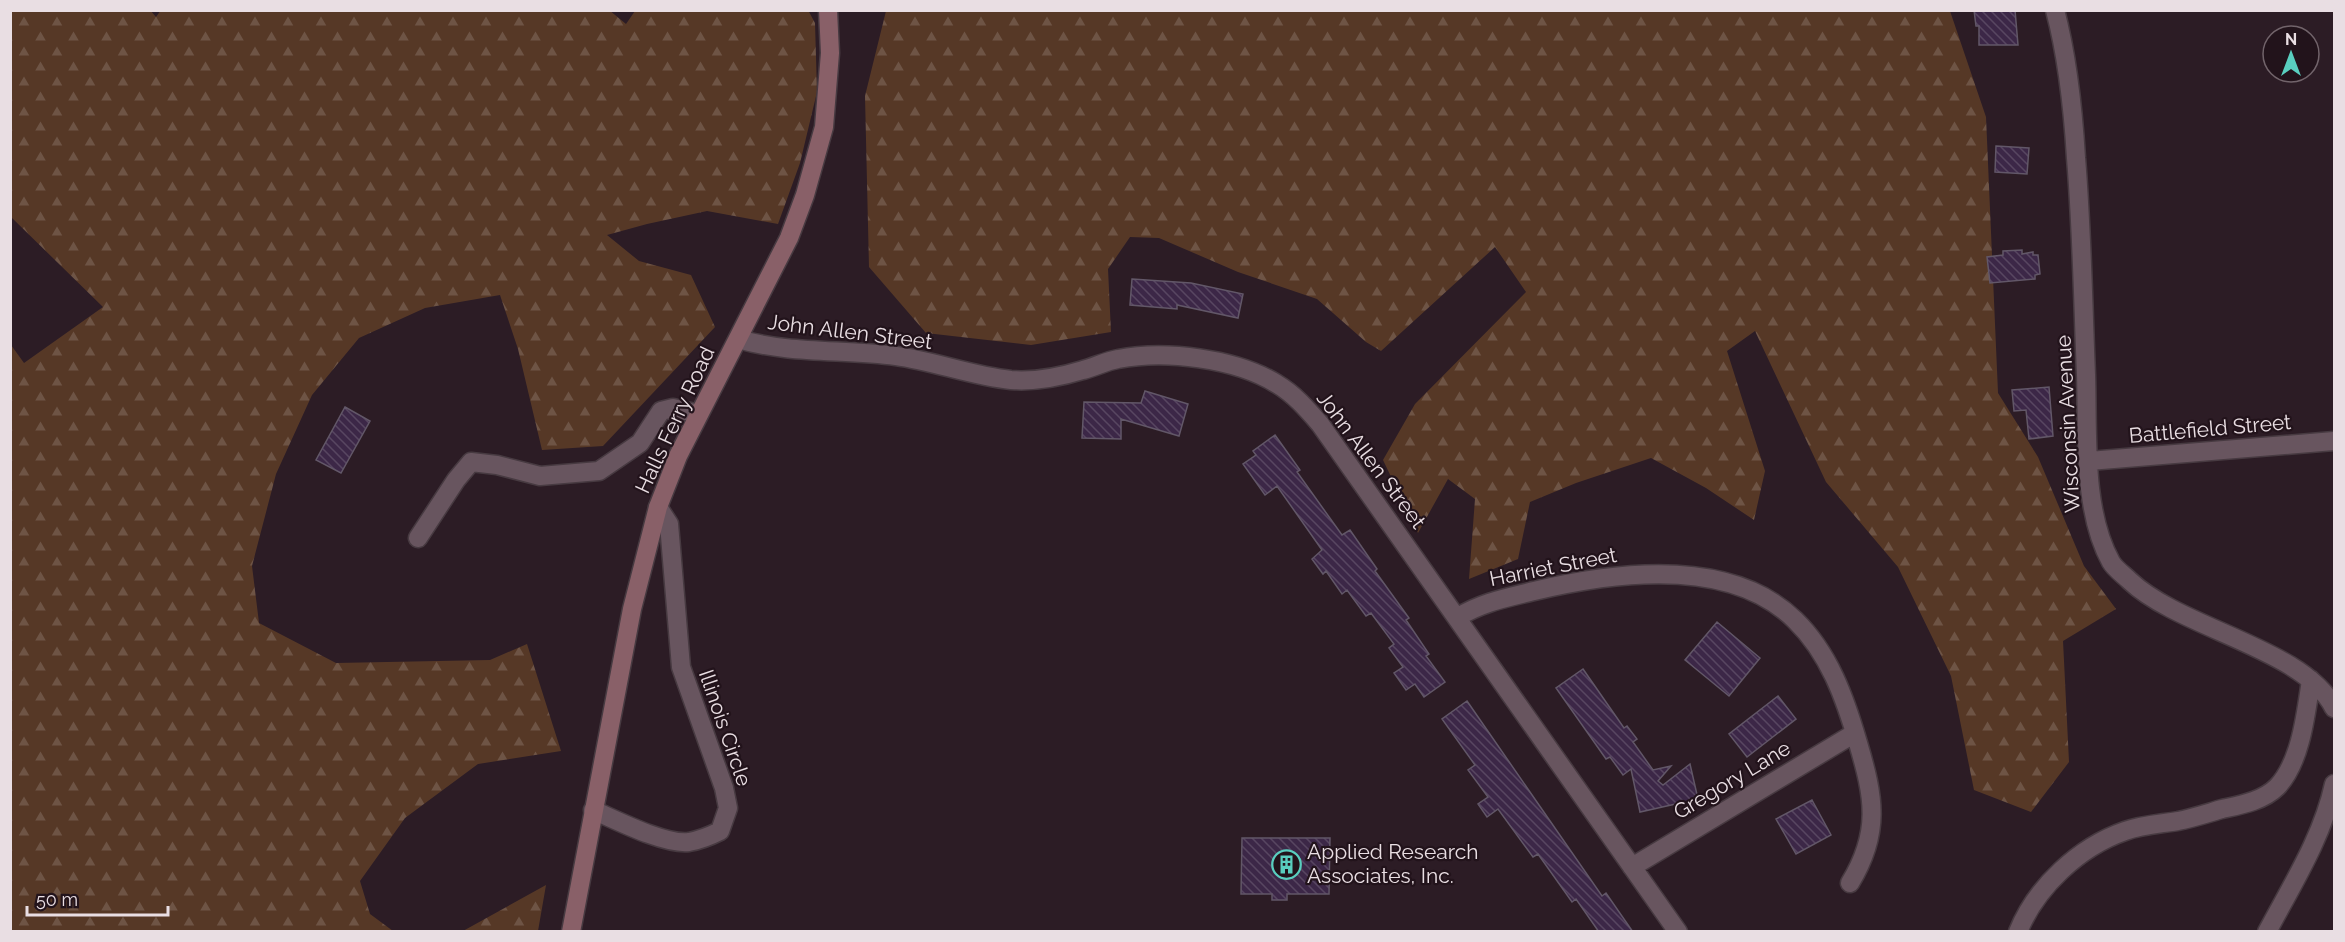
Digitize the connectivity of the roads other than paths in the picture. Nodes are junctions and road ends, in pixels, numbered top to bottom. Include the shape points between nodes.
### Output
1 (828, 10) edge
2 (2055, 10) edge
3 (738, 339) junction
4 (699, 414) junction
5 (2334, 441) edge
6 (2089, 461) junction
7 (658, 507) junction
8 (418, 538) dead end
9 (1458, 617) junction
10 (2311, 680) junction
11 (2334, 708) edge
12 (1855, 733) junction
13 (2334, 784) edge
14 (593, 810) junction
15 (1632, 867) junction
16 (1850, 883) dead end
17 (571, 932) edge
18 (1678, 932) edge
19 (2018, 932) edge
20 (2267, 932) edge

1 - 3 street, Halls Ferry Road via 829,75 817,156 789,238
2 - 6 street, Wisconsin Avenue via 2070,81 2080,201
3 - 4 street, Halls Ferry Road
3 - 9 street, John Allen Street via 761,345 896,356 1011,380 1046,380 1117,359 1149,356 1179,356 1247,370 1302,403 1320,424
4 - 7 street, Halls Ferry Road
4 - 8 street via 673,408 661,411 640,443 599,471 540,476 471,462
5 - 6 street, Battlefield Street
6 - 10 street, Wisconsin Avenue via 2093,510 2112,564 2139,589 2170,609 2234,637
7 - 14 street, Halls Ferry Road via 632,609
7 - 14 street, Illinois Circle via 669,524 681,667 728,808 720,831 687,843 658,837
9 - 12 street, Harriet Street via 1479,604 1575,581 1630,574 1665,573 1729,584 1775,604 1802,628 1834,675
9 - 15 street, John Allen Street
10 - 11 street, Wisconsin Avenue
10 - 19 street via 2301,736 2293,761 2277,787 2258,799 2124,831 2098,843 2045,886
12 - 15 street, Gregory Lane
12 - 16 street, Harriet Street via 1872,797 1869,846
13 - 20 street via 2330,805 2311,847
14 - 17 street, Halls Ferry Road
15 - 18 street, John Allen Street

